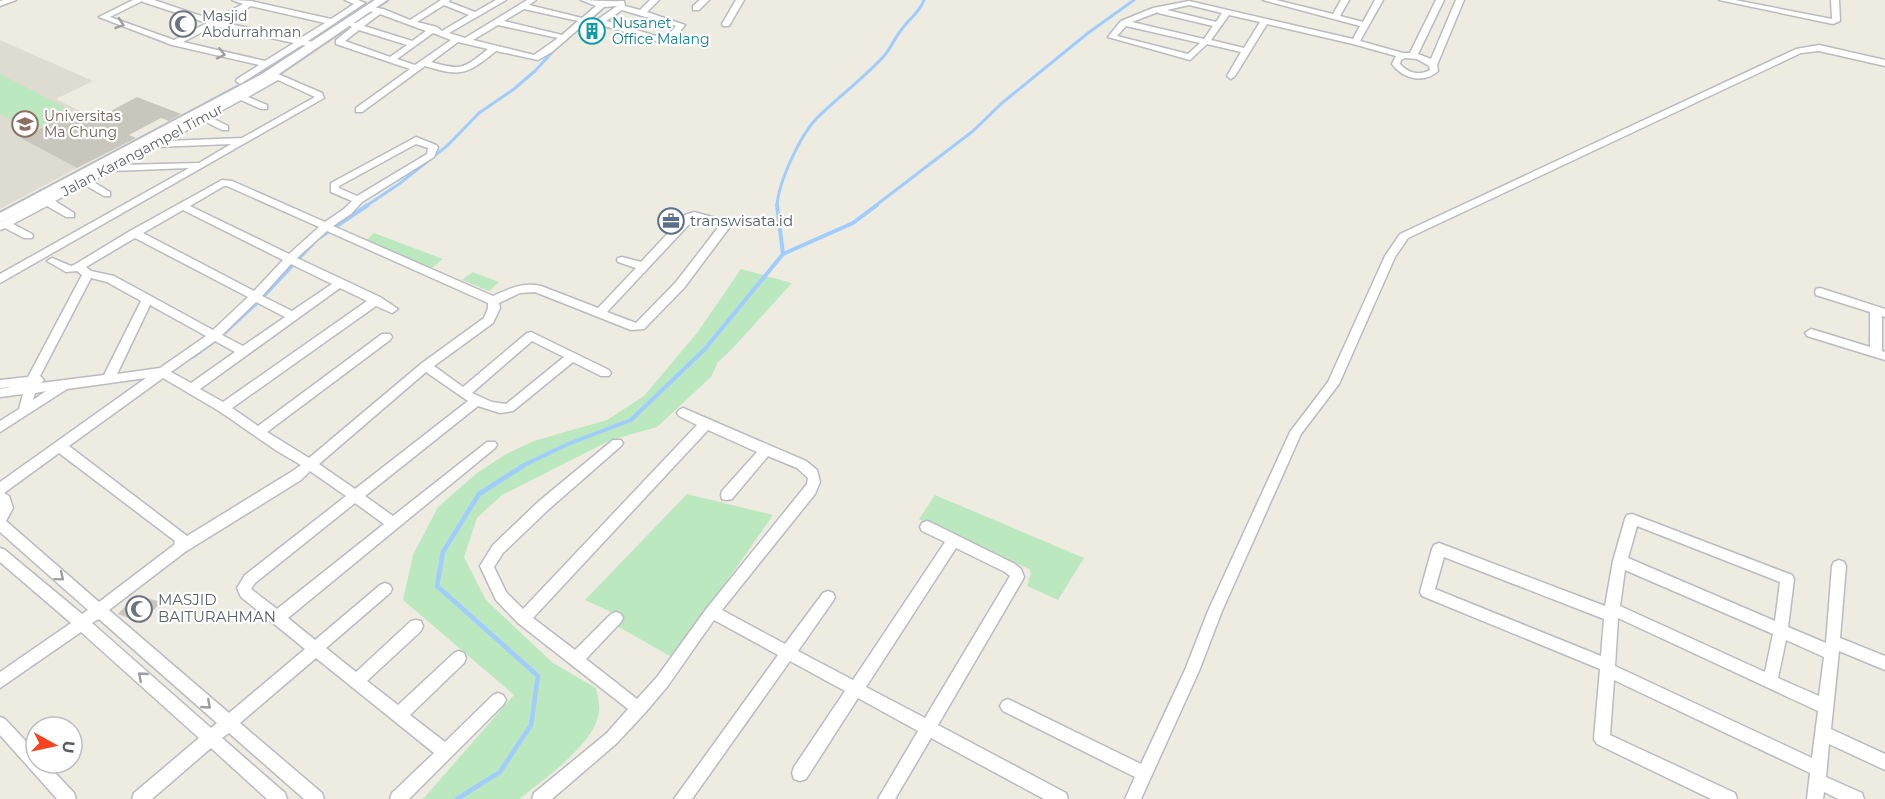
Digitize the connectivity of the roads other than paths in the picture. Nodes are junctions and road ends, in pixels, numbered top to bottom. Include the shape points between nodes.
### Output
1 (12, 0) edge
2 (139, 0) edge
3 (146, 0) edge
4 (236, 0) edge
5 (350, 0) edge
6 (502, 0) edge
7 (532, 0) edge
8 (585, 0) edge
9 (655, 0) edge
10 (705, 0) edge
11 (740, 0) edge
12 (1267, 0) edge
13 (1312, 0) edge
14 (1345, 0) edge
15 (1380, 0) edge
16 (1440, 0) edge
17 (1460, 0) edge
18 (1723, 0) edge
19 (1754, 0) edge
20 (1835, 0) edge
21 (445, 1) edge
22 (1279, 1) edge
23 (253, 2) edge
24 (0, 4) edge
25 (604, 4) junction
26 (523, 6) junction
27 (377, 7) edge
28 (621, 7) junction
29 (696, 8) dead end
30 (1156, 10) junction
31 (1306, 10) junction
32 (642, 12) junction
33 (1227, 12) junction
34 (476, 15) junction
35 (1335, 17) junction
36 (1835, 17) junction
37 (582, 20) junction
38 (1265, 21) junction
39 (333, 22) junction
40 (412, 22) junction
41 (497, 22) junction
42 (214, 23) junction
43 (1124, 23) junction
44 (726, 24) dead end
45 (353, 25) junction
46 (1217, 25) junction
47 (1366, 25) junction
48 (434, 29) junction
49 (444, 33) junction
50 (562, 37) junction
51 (462, 40) junction
52 (1357, 40) junction
53 (1206, 41) junction
54 (175, 43) junction
55 (308, 44) junction
56 (412, 44) junction
57 (493, 49) junction
58 (1247, 51) junction
59 (1408, 56) junction
60 (391, 60) junction
61 (1885, 63) edge
62 (1433, 64) junction
63 (421, 66) junction
64 (272, 72) junction
65 (1231, 76) dead end
66 (240, 81) dead end
67 (241, 97) junction
68 (264, 107) dead end
69 (359, 110) dead end
70 (204, 117) junction
71 (225, 128) dead end
72 (246, 141) junction
73 (149, 142) junction
74 (202, 165) junction
75 (104, 166) junction
76 (84, 181) junction
77 (107, 194) dead end
78 (358, 200) junction
79 (46, 201) junction
80 (183, 206) junction
81 (70, 215) dead end
82 (2, 223) edge
83 (329, 229) junction
84 (134, 234) junction
85 (28, 236) dead end
86 (295, 260) junction
87 (622, 260) dead end
88 (52, 261) dead end
89 (643, 266) junction
90 (83, 270) junction
91 (0, 279) edge
92 (340, 283) junction
93 (1820, 292) dead end
94 (147, 300) junction
95 (259, 300) junction
96 (376, 300) junction
97 (493, 301) junction
98 (392, 309) dead end
99 (1880, 311) edge
100 (599, 314) junction
101 (292, 316) junction
102 (1881, 326) edge
103 (1811, 333) dead end
104 (219, 336) junction
105 (386, 337) dead end
106 (243, 351) junction
107 (1881, 355) edge
108 (572, 358) junction
109 (426, 366) junction
110 (165, 372) junction
111 (604, 373) dead end
112 (110, 377) junction
113 (0, 384) edge
114 (30, 385) junction
115 (65, 385) junction
116 (190, 389) junction
117 (465, 392) junction
118 (0, 393) edge
119 (476, 401) junction
120 (224, 408) junction
121 (25, 409) junction
122 (683, 413) dead end
123 (706, 424) junction
124 (0, 427) edge
125 (259, 432) junction
126 (618, 443) dead end
127 (491, 445) dead end
128 (59, 446) junction
129 (766, 450) junction
130 (308, 463) junction
131 (0, 489) edge
132 (727, 495) dead end
133 (356, 496) junction
134 (0, 497) edge
135 (0, 519) edge
136 (393, 523) junction
137 (0, 524) edge
138 (927, 528) dead end
139 (954, 540) junction
140 (180, 548) junction
141 (0, 554) edge
142 (36, 557) junction
143 (1620, 561) junction
144 (1839, 566) dead end
145 (17, 570) junction
146 (386, 589) dead end
147 (828, 597) dead end
148 (99, 609) junction
149 (712, 612) junction
150 (1612, 612) junction
151 (278, 617) junction
152 (616, 618) dead end
153 (523, 619) junction
154 (82, 623) junction
155 (416, 626) dead end
156 (1781, 630) junction
157 (1833, 647) junction
158 (315, 649) junction
159 (788, 652) junction
160 (459, 658) dead end
161 (576, 659) junction
162 (1885, 663) edge
163 (1607, 668) junction
164 (0, 681) edge
165 (355, 681) junction
166 (1770, 681) junction
167 (854, 688) junction
168 (498, 700) dead end
169 (1008, 706) dead end
170 (1826, 707) junction
171 (639, 709) junction
172 (398, 716) junction
173 (227, 723) junction
174 (0, 724) edge
175 (928, 727) junction
176 (1823, 733) junction
177 (212, 737) junction
178 (445, 752) junction
179 (1885, 762) edge
180 (800, 773) dead end
181 (1144, 774) junction
182 (1818, 775) junction
183 (63, 797) edge
184 (140, 799) edge
185 (279, 799) edge
186 (315, 799) edge
187 (398, 799) edge
188 (540, 799) edge
189 (682, 799) edge
190 (886, 799) edge
191 (1060, 799) edge
192 (1133, 799) edge
193 (1729, 799) edge
194 (1815, 799) edge
195 (1856, 799) edge

1 - 24 street
2 -> 54 street via 103,18
3 - 42 street
4 - 23 street
5 - 39 street via 360,3
6 - 34 street
7 - 26 street
8 - 25 street
9 - 32 street
10 - 29 street
11 - 44 street
12 - 22 street
13 - 31 street
14 - 35 street
15 - 47 street
16 - 59 street
17 - 62 street
18 - 36 street via 1833,22
19 - 36 street
20 - 36 street
21 - 34 street
21 - 40 street
22 - 31 street
23 - 39 street
23 - 42 street
25 - 28 street via 621,3
25 - 37 street
26 - 37 street
26 - 41 street
27 - 40 street
27 - 45 street, Jalan Karangampel Timur
28 - 32 street
28 - 32 street via 600,22 665,41 681,25
30 - 33 street via 1189,3
30 - 43 street
30 - 46 street
31 - 35 street
33 - 38 street
33 - 46 street
34 - 49 street
35 - 47 street
37 - 50 street
38 - 52 street
38 - 58 street
39 - 55 street
40 - 48 street
41 - 50 street
41 - 51 street
42 - 54 street
42 - 55 street
43 - 53 street
43 - 53 street via 1112,37 1190,57
45 - 55 street, Jalan Karangampel Timur
45 - 56 street
45 - 60 street via 339,42
46 - 53 street
47 - 52 street
48 - 49 street
48 - 56 street
49 - 51 street
50 - 57 street via 539,57
51 - 57 street
51 - 63 street
52 - 59 street
53 - 58 street
54 -> 64 street
55 - 64 street, Jalan Karangampel Timur
56 - 60 street
57 - 63 street via 461,72
58 - 65 street
59 - 62 street
59 - 62 street via 1396,63 1409,74 1430,74
60 - 63 street
61 - 181 street via 1819,48 1799,51 1404,236 1390,256 1333,384 1296,432
63 - 69 street
64 - 66 street
64 - 67 street, Jalan Karangampel Timur
64 - 72 street via 320,98
64 - 73 street, Jalan Karangampel Timur
67 - 68 street
67 - 70 street, Jalan Karangampel Timur
70 - 71 street
70 - 73 street, Jalan Karangampel Timur
72 - 73 street
72 - 74 street
73 - 75 street, Jalan Karangampel Timur
74 - 75 street
74 - 91 street
75 - 76 street, Jalan Karangampel Timur
75 - 82 street, Jalan Karangampel Timur
76 - 77 street
76 - 79 street, Jalan Karangampel Timur
78 - 78 street via 431,155 433,147 416,140 334,185 334,190
78 - 83 street
79 - 81 street
79 - 82 street, Jalan Karangampel Timur
80 - 83 street via 226,183
80 - 84 street
80 - 86 street
82 - 85 street
83 - 86 street
83 - 97 street
84 - 90 street
84 - 95 street
86 - 92 street
86 - 95 street
87 - 89 street
88 - 90 street via 70,270
89 - 100 street
89 - 100 street via 692,215 727,224 644,324 635,327
90 - 94 street via 110,279
90 - 114 street
92 - 96 street
92 - 101 street
93 - 99 street
94 - 104 street
94 - 112 street
95 - 101 street
95 - 104 street
96 - 98 street
96 - 120 street
97 - 100 street via 515,290 531,288
97 - 109 street via 489,320
99 - 102 street
101 - 106 street
102 - 107 street
103 - 107 street
104 - 106 street
104 - 110 street
105 - 125 street
106 - 116 street
108 - 111 street
108 - 117 street via 530,337
108 - 119 street via 508,408 498,410
109 - 117 street
109 - 130 street
110 - 112 street
110 - 116 street
110 - 128 street
112 - 114 street
112 - 115 street
113 - 114 street
114 - 115 street
114 - 118 street
114 - 121 street
115 - 121 street
116 - 120 street
117 - 119 street
119 - 133 street
120 - 125 street
121 - 124 street
122 - 123 street
123 - 129 street
123 - 153 street
125 - 130 street
126 - 153 street via 567,484 491,558 487,566 501,596
127 - 136 street
128 - 131 street
128 - 140 street via 182,539
129 - 132 street
129 - 149 street via 804,466 814,475 813,485
130 - 133 street
130 - 140 street via 286,482
133 - 136 street
133 - 151 street via 246,583 246,593
134 - 135 street via 6,508
136 - 151 street
137 - 142 street
138 - 139 street
139 - 167 street
139 - 175 street via 1010,568 1017,578
140 - 148 street
141 - 145 street
142 - 145 street
142 -> 148 street
143 - 150 street
143 - 156 street
143 - 156 street via 1632,519 1787,579
144 - 157 street
145 - 154 street
146 - 158 street
147 - 159 street
148 - 154 street
148 -> 173 street
149 - 159 street
149 - 171 street
150 - 163 street
150 - 163 street via 1439,549 1427,592
150 - 166 street
151 - 158 street
152 - 161 street
153 - 161 street
154 - 164 street
177 -> 154 street
155 - 165 street
156 - 157 street
156 - 166 street
157 - 162 street
157 - 170 street
158 - 165 street
158 - 173 street
159 - 167 street
159 - 189 street
160 - 172 street
161 - 171 street
163 - 182 street
163 - 193 street via 1602,739
165 - 172 street
166 - 170 street
167 - 175 street
167 - 180 street
168 - 178 street
169 - 181 street
170 - 176 street
171 - 188 street via 612,738
172 - 178 street
173 - 177 street
173 - 186 street
174 - 183 street
175 - 190 street
175 - 191 street
176 - 179 street
176 - 182 street
177 - 184 street
177 - 185 street
178 - 187 street
181 - 192 street
182 - 194 street
182 - 195 street

